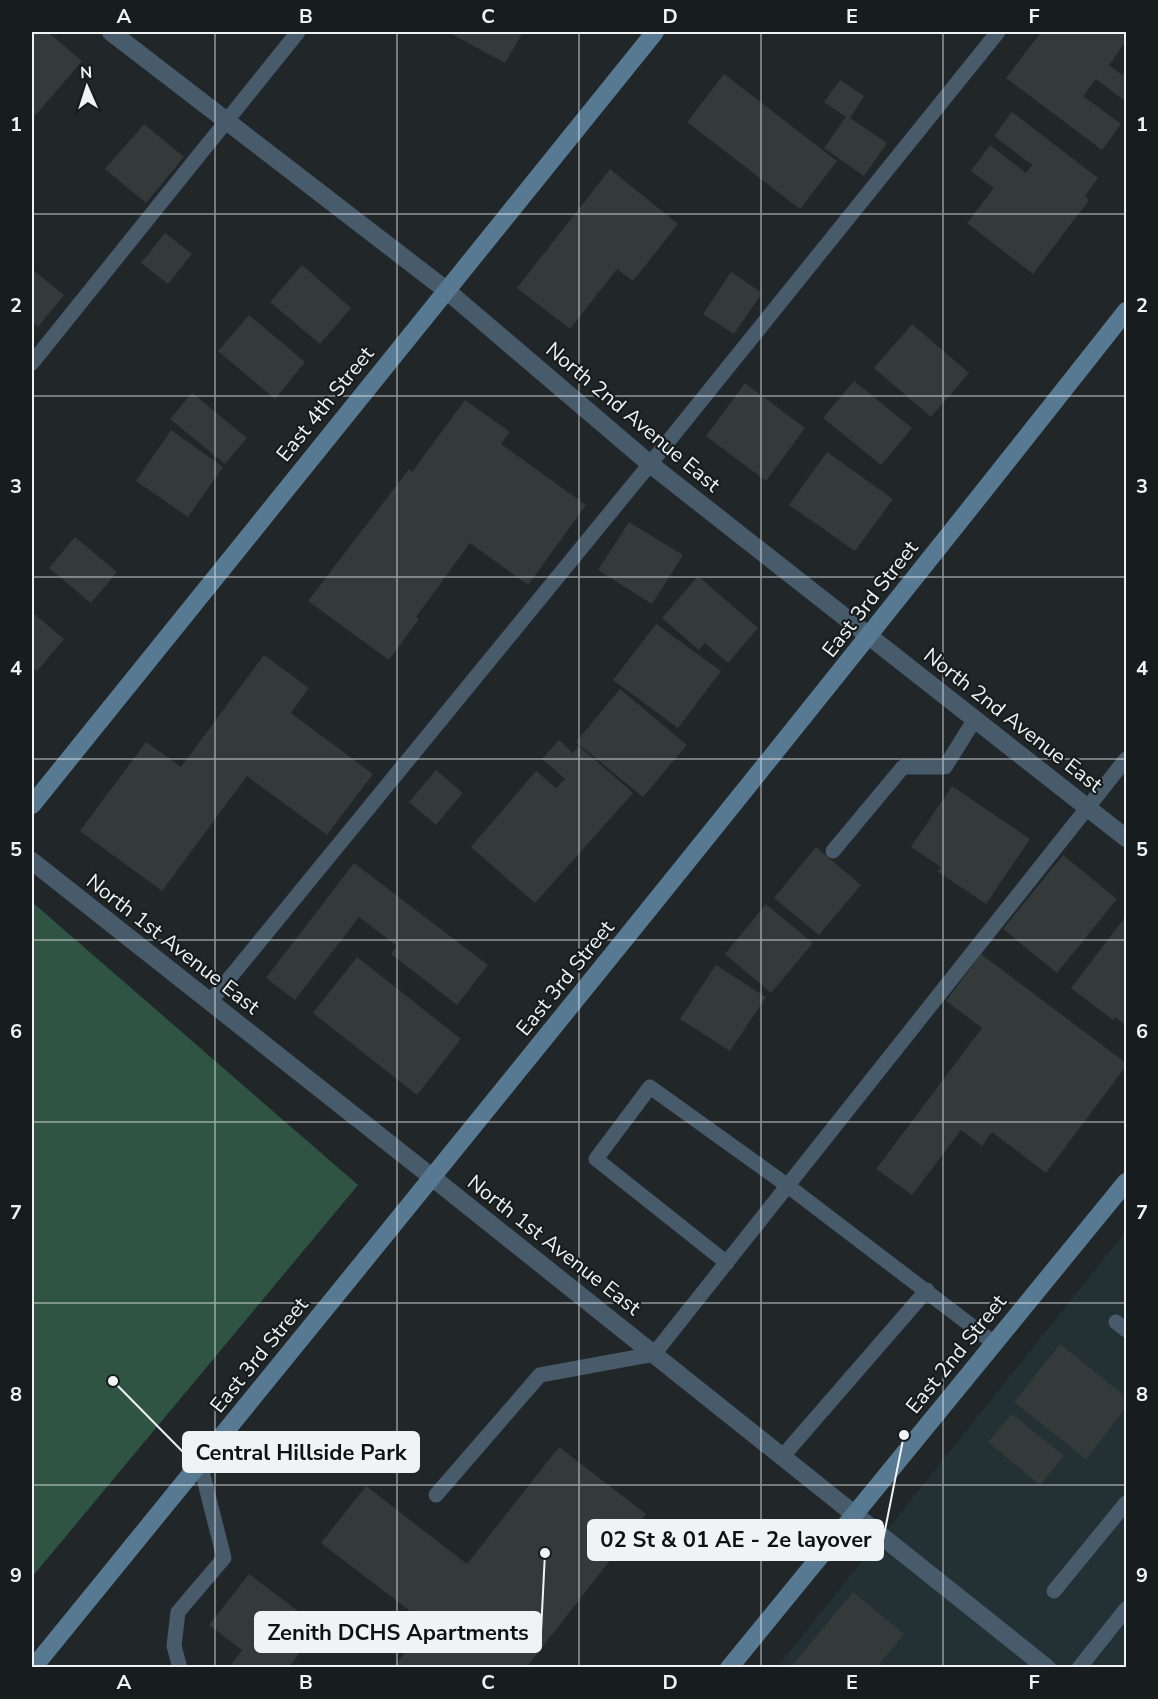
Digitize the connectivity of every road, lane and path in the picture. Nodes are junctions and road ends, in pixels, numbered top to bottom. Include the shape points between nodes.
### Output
1 (111, 32) edge
2 (298, 32) edge
3 (654, 32) edge
4 (998, 32) edge
5 (226, 120) junction
6 (446, 290) junction
7 (1126, 311) edge
8 (32, 363) edge
9 (650, 464) junction
10 (871, 636) junction
11 (975, 718) junction
12 (1126, 759) edge
13 (32, 805) edge
14 (1088, 807) junction
15 (1126, 838) edge
16 (833, 851) dead end
17 (32, 861) edge
18 (210, 1002) junction
19 (433, 1178) junction
20 (1126, 1182) edge
21 (788, 1186) junction
22 (727, 1263) junction
23 (927, 1290) junction
24 (994, 1343) junction
25 (654, 1354) junction
26 (782, 1457) junction
27 (200, 1463) junction
28 (436, 1495) dead end
29 (1126, 1503) edge
30 (854, 1515) junction
31 (1054, 1591) dead end
32 (1126, 1609) edge
33 (33, 1668) edge
34 (180, 1668) edge
35 (729, 1668) edge
36 (1047, 1668) edge
37 (1079, 1668) edge

1 - 5 street, North 2nd Avenue East
2 - 5 lane
3 - 6 street, East 4th Street
4 - 9 lane
5 - 6 street, North 2nd Avenue East
5 - 8 lane
6 - 9 street, North 2nd Avenue East
6 - 13 street, East 4th Street
7 - 10 street, East 3rd Street
9 - 10 street, North 2nd Avenue East
9 - 18 lane
10 - 11 street, North 2nd Avenue East
10 - 19 street, East 3rd Street
11 - 14 street, North 2nd Avenue East
11 - 16 lane via 945,767 903,767
12 - 14 lane
14 - 15 street, North 2nd Avenue East
14 - 21 lane
17 - 18 street, North 1st Avenue East
18 - 19 street, North 1st Avenue East
19 - 25 street, North 1st Avenue East
19 - 27 street, East 3rd Street
20 - 24 street, East 2nd Street
21 - 22 lane
21 - 22 lane via 650,1087 596,1159
21 - 23 lane
22 - 25 lane
23 - 24 lane
23 - 26 lane
24 - 30 street, East 2nd Street
25 - 26 street, North 1st Avenue East
25 - 28 lane via 540,1375
26 - 30 street, North 1st Avenue East
27 - 33 street, East 3rd Street
27 - 34 lane via 224,1558 178,1612 174,1646
29 - 31 lane
30 - 35 street, East 2nd Street
30 - 36 street, North 1st Avenue East
32 - 37 lane

